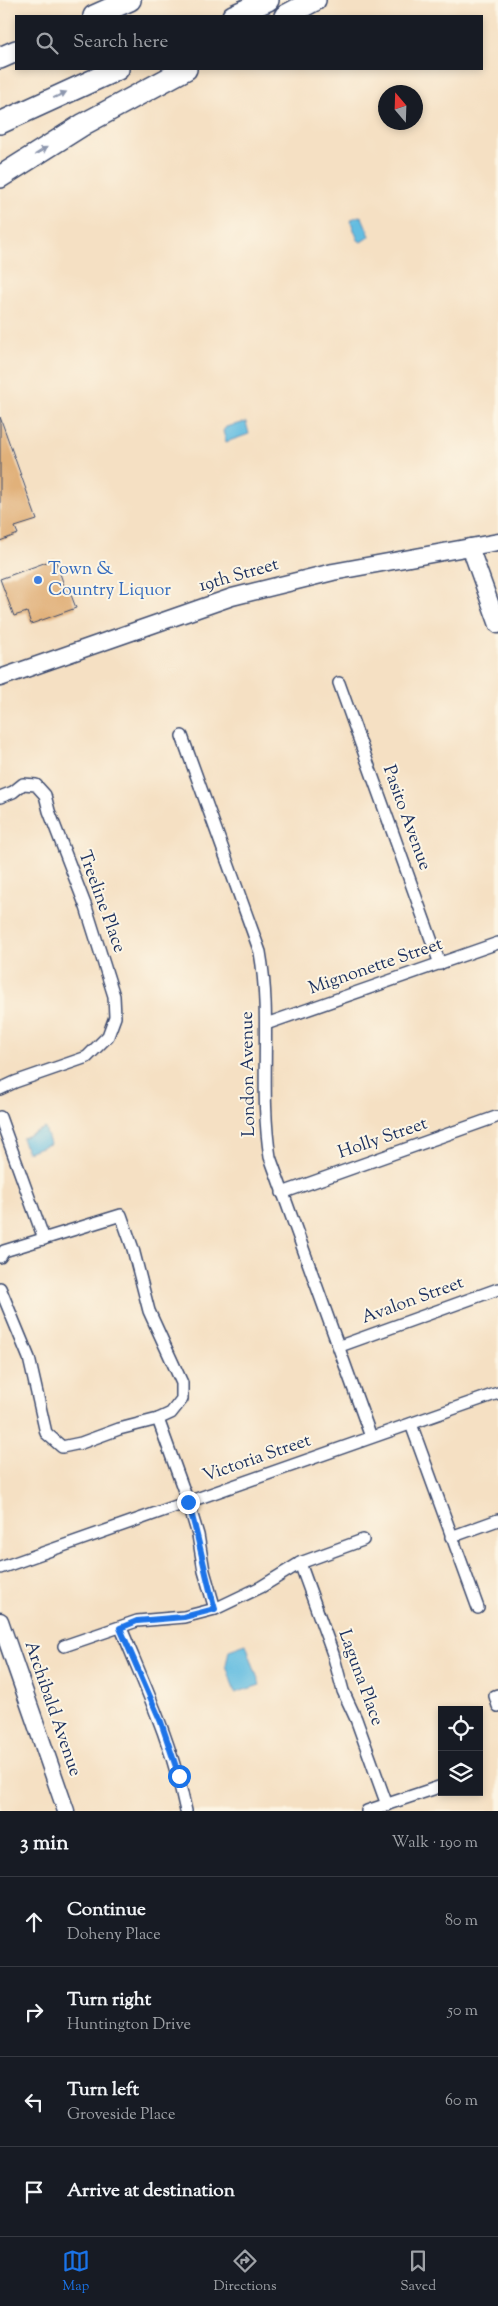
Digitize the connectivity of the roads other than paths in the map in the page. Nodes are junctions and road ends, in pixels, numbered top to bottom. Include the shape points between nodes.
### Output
1 (130, 0) edge
2 (268, 0) edge
3 (315, 0) edge
4 (96, 15) edge
5 (235, 15) edge
6 (287, 15) edge
7 (15, 51) edge
8 (0, 58) edge
9 (116, 70) edge
10 (184, 70) edge
11 (0, 123) edge
12 (0, 177) edge
13 (498, 542) edge
14 (470, 547) junction
15 (498, 625) edge
16 (0, 678) edge
17 (340, 683) dead end
18 (182, 736) dead end
19 (0, 797) edge
20 (498, 943) edge
21 (440, 964) junction
22 (266, 1024) junction
23 (0, 1089) edge
24 (0, 1117) edge
25 (496, 1117) dead end
26 (282, 1193) junction
27 (44, 1240) junction
28 (0, 1258) edge
29 (0, 1288) edge
30 (498, 1289) edge
31 (340, 1346) junction
32 (498, 1394) edge
33 (158, 1419) junction
34 (411, 1424) junction
35 (372, 1437) junction
36 (188, 1502) junction
37 (498, 1520) edge
38 (451, 1536) junction
39 (363, 1540) dead end
40 (300, 1563) junction
41 (0, 1568) edge
42 (478, 1608) dead end
43 (215, 1609) junction
44 (0, 1621) edge
45 (120, 1628) junction
46 (64, 1646) dead end
47 (438, 1787) edge
48 (387, 1805) junction
49 (66, 1811) edge
50 (186, 1811) edge
51 (367, 1811) edge

1 - 4 highway
2 - 5 highway
3 - 6 highway
7 - 8 highway
11 -> 9 highway
12 -> 10 highway via 84,124
13 - 14 main road, 19th Street
14 - 15 main road
14 - 16 main road, 19th Street via 333,572 232,597
17 - 21 street, Pasito Avenue
18 - 22 street, London Avenue via 260,952
19 - 23 street, Treeline Place via 14,792 23,784 36,785 45,794 108,974 116,1017 108,1036 87,1057
20 - 21 street, Mignonette Street
21 - 22 street, Mignonette Street
22 - 26 street, London Avenue via 265,1128 270,1157
24 - 27 street
25 - 26 street, Holly Street
26 - 31 street, London Avenue
27 - 28 street via 4,1251
27 - 33 street via 121,1215 149,1311 182,1383 182,1399 171,1413
29 - 33 street via 29,1358 46,1433 62,1447
30 - 31 street, Avalon Street
31 - 35 street, London Avenue
32 - 34 street, Victoria Street
33 - 36 street
34 - 35 street, Victoria Street
34 - 38 street
35 - 36 street, Victoria Street
36 - 41 street, Victoria Street
36 - 43 street
37 - 38 street
38 - 42 street
39 - 40 street
40 - 43 street via 261,1587
40 - 48 street, Laguna Place via 343,1691
43 - 45 street via 184,1617 137,1621
44 - 49 main road, Archibald Avenue
45 - 46 street
45 - 50 street via 161,1722 179,1776
47 - 48 street
48 - 51 street

